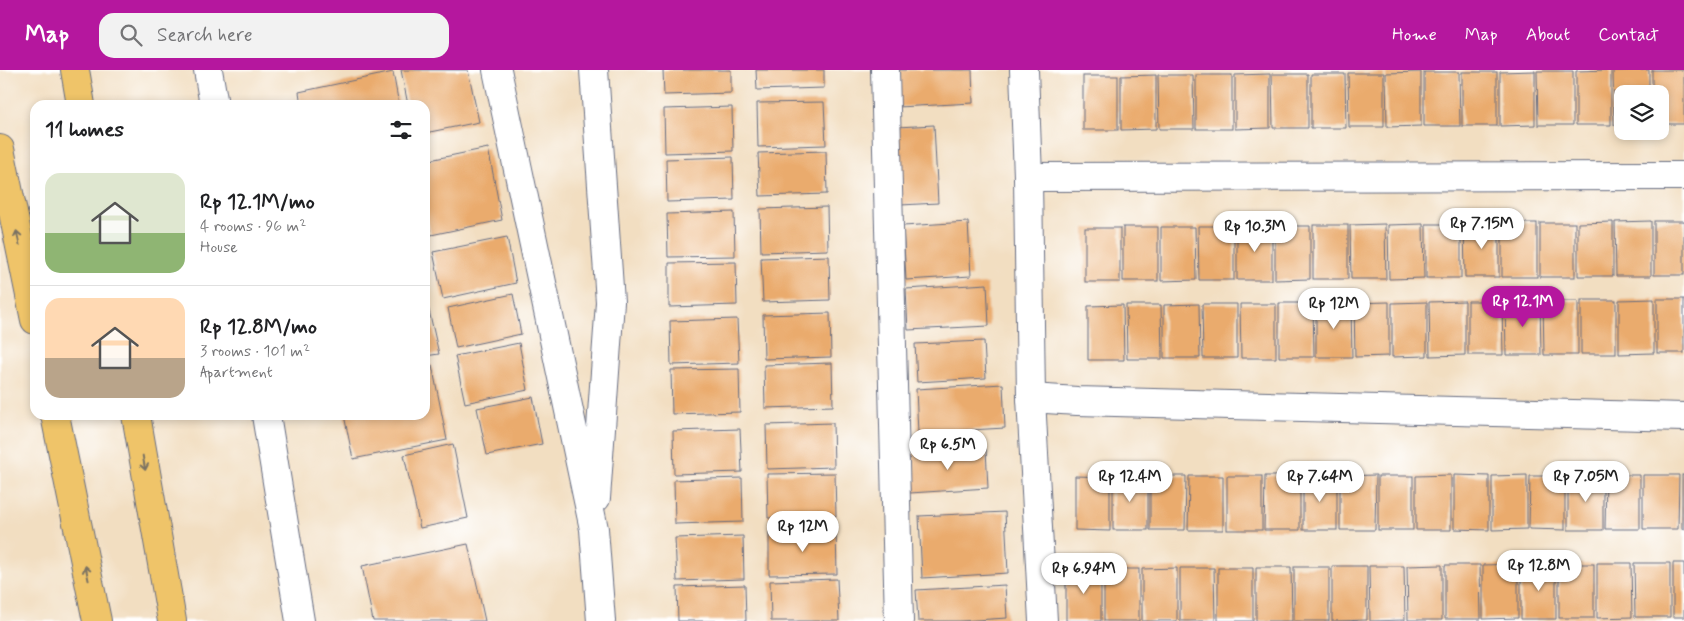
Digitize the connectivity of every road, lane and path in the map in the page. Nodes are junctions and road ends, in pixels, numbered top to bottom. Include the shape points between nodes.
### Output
1 (75, 70) edge
2 (208, 70) edge
3 (497, 70) edge
4 (594, 70) edge
5 (884, 70) edge
6 (1024, 70) edge
7 (80, 100) edge
8 (213, 100) edge
9 (0, 149) edge
10 (1684, 176) edge
11 (1028, 177) junction
12 (30, 296) edge
13 (1031, 398) junction
14 (1684, 416) edge
15 (56, 420) edge
16 (137, 420) edge
17 (267, 420) edge
18 (594, 530) junction
19 (97, 621) edge
20 (172, 621) edge
21 (300, 621) edge
22 (601, 621) edge
23 (899, 621) edge
24 (1044, 621) edge

1 - 7 main road
2 - 8 street
3 - 18 street
4 - 18 street via 610,302
5 - 23 street
6 - 11 street
12 -> 9 main road
10 - 11 street
11 - 13 street
13 - 14 street
13 - 24 street
19 -> 15 main road
16 -> 20 main road
17 - 21 street
18 - 22 street

